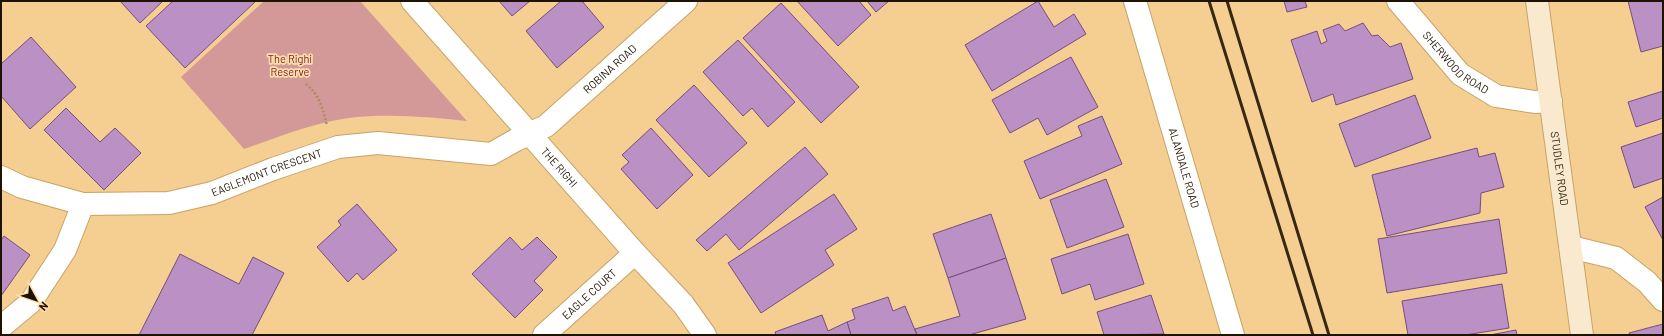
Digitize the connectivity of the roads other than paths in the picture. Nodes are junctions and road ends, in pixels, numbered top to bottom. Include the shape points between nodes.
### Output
1 (412, 1) edge
2 (686, 1) edge
3 (1135, 1) edge
4 (1398, 1) edge
5 (1537, 1) edge
6 (1551, 101) junction
7 (531, 134) junction
8 (1, 177) edge
9 (82, 204) junction
10 (1570, 247) junction
11 (635, 253) junction
12 (1663, 300) edge
13 (1, 326) edge
14 (544, 335) edge
15 (705, 335) edge
16 (1234, 335) edge
17 (1582, 335) edge

1 - 7 street, THE RIGHI
2 - 7 street, ROBINA ROAD via 546,126
3 - 16 street, ALANDALE ROAD
4 - 6 street, SHERWOOD ROAD via 1460,74 1496,96 1535,102
5 - 6 street, STUDLEY ROAD
6 - 10 street, STUDLEY ROAD
7 - 9 street, EAGLEMONT CRESCENT via 491,154 378,143 338,147 212,193 169,203
7 - 11 street, THE RIGHI
8 - 9 street, EAGLEMONT CRESCENT via 22,187
9 - 13 street via 65,250 31,302
10 - 12 street via 1616,258 1647,282
10 - 17 street, STUDLEY ROAD
11 - 14 street, EAGLE COURT
11 - 15 street, THE RIGHI via 683,304

